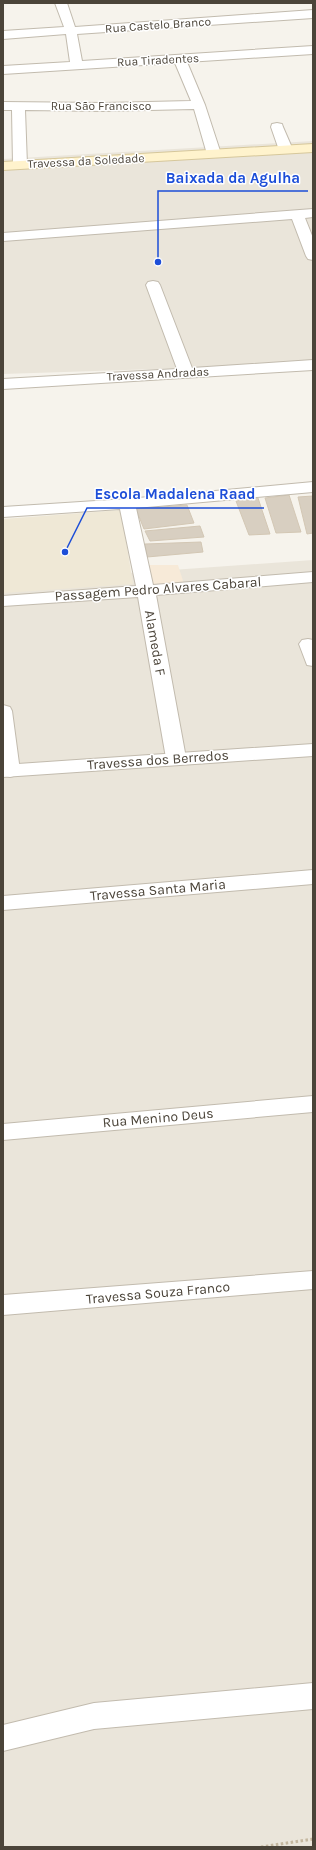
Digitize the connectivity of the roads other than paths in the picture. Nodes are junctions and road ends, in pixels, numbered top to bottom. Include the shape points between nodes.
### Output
1 (61, 3) edge
2 (313, 14) edge
3 (71, 31) junction
4 (3, 35) edge
5 (313, 50) edge
6 (180, 60) junction
7 (77, 65) junction
8 (3, 70) edge
9 (199, 105) junction
10 (3, 106) edge
11 (18, 106) junction
12 (277, 127) dead end
13 (313, 148) edge
14 (286, 150) junction
15 (214, 154) junction
16 (20, 165) junction
17 (3, 166) edge
18 (313, 213) edge
19 (297, 215) junction
20 (3, 237) edge
21 (313, 256) edge
22 (153, 285) dead end
23 (313, 365) edge
24 (186, 373) junction
25 (3, 384) edge
26 (313, 487) edge
27 (127, 504) junction
28 (3, 512) edge
29 (313, 577) edge
30 (146, 591) junction
31 (3, 600) edge
32 (3, 711) edge
33 (313, 750) edge
34 (176, 758) junction
35 (6, 771) edge
36 (313, 877) edge
37 (3, 903) edge
38 (313, 1104) edge
39 (3, 1132) edge
40 (313, 1280) edge
41 (3, 1305) edge
42 (313, 1696) edge
43 (3, 1738) edge

1 - 3 street
2 - 3 street, Rua Castelo Branco
3 - 4 street, Rua Castelo Branco
3 - 7 street
5 - 6 street, Rua Tiradentes
6 - 7 street, Rua Tiradentes
6 - 9 street
7 - 8 street, Rua Tiradentes
9 - 11 street, Rua São Francisco
9 - 15 street
10 - 11 street, Rua São Francisco
11 - 16 street
12 - 14 street
13 - 14 main road, Travessa da Soledade
14 - 15 main road, Travessa da Soledade
15 - 16 main road, Travessa da Soledade
16 - 17 main road, Travessa da Soledade
18 - 19 street
19 - 20 street
19 - 21 street
22 - 24 street
23 - 24 street, Travessa Andradas
24 - 25 street, Travessa Andradas
26 - 27 street
27 - 28 street
27 - 30 street, Alameda F
29 - 30 street, Passagem Pedro Alvares Cabaral
30 - 31 street, Passagem Pedro Alvares Cabaral
30 - 34 street, Alameda F
32 - 35 street
33 - 34 street, Travessa dos Berredos
34 - 35 street, Travessa dos Berredos
36 - 37 street, Travessa Santa Maria
38 - 39 street, Rua Menino Deus
40 - 41 street, Travessa Souza Franco
42 - 43 street via 94,1716

